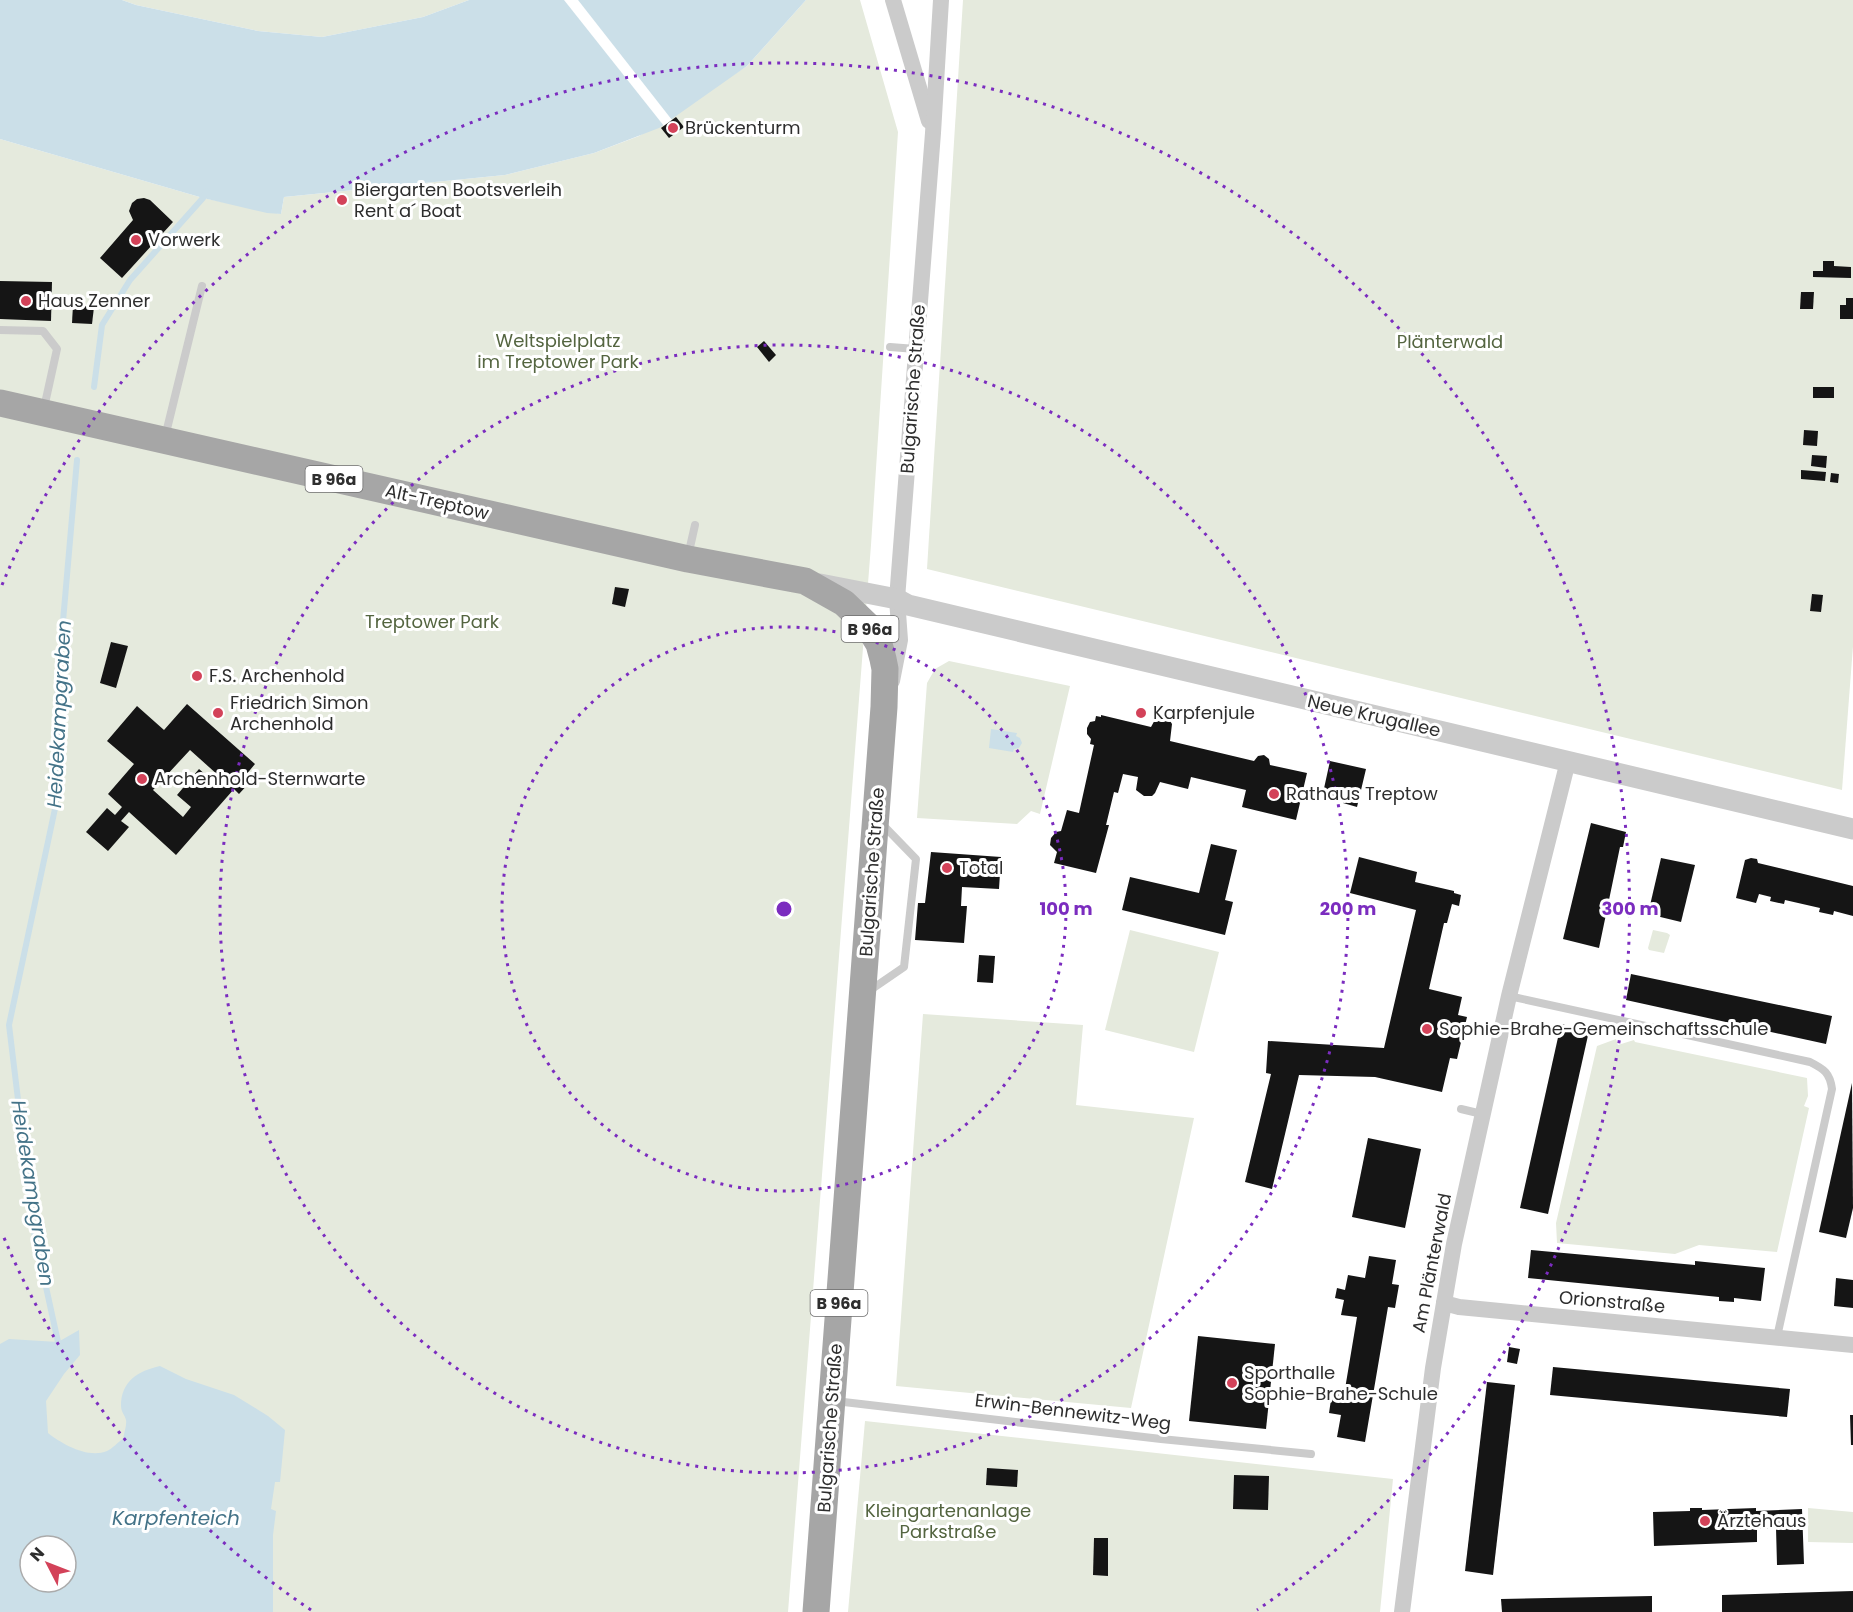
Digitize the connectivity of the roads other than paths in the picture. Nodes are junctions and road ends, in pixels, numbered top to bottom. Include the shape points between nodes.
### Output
1 (893, 0) edge
2 (941, 0) edge
3 (933, 133) junction
4 (202, 286) dead end
5 (0, 330) edge
6 (890, 347) dead end
7 (916, 349) junction
8 (0, 403) edge
9 (42, 412) junction
10 (165, 440) junction
11 (695, 525) dead end
12 (688, 559) junction
13 (805, 581) junction
14 (897, 598) junction
15 (884, 707) junction
16 (1568, 761) junction
17 (875, 817) junction
18 (1853, 829) edge
19 (863, 994) junction
20 (1509, 996) junction
21 (1461, 1109) dead end
22 (1482, 1114) junction
23 (1444, 1303) junction
24 (1777, 1337) junction
25 (1853, 1345) edge
26 (831, 1400) junction
27 (1311, 1454) dead end
28 (816, 1612) edge
29 (1402, 1612) edge

1 - 3 street, Bulgarische Straße
2 - 3 street, Bulgarische Straße
3 - 7 street, Bulgarische Straße
4 - 10 lane
5 - 9 lane via 43,332 57,349
6 - 7 lane
7 - 14 street, Bulgarische Straße
8 - 9 main road, Alt-Treptow / B 96a
9 - 10 main road, Alt-Treptow / B 96a
10 - 12 main road, Alt-Treptow / B 96a
11 - 12 lane
12 - 13 main road, Alt-Treptow / B 96a
13 - 14 street, Alt-Treptow
13 - 15 main road, Alt-Treptow / B 96a via 844,603 879,644 885,669
14 - 15 street, Bulgarische Straße via 900,640
14 - 16 street, Neue Krugallee via 908,605 1089,649
15 - 17 main road, Bulgarische Straße / B 96a
16 - 18 street, Neue Krugallee
16 - 20 street, Am Plänterwald
17 - 19 main road, Bulgarische Straße / B 96a
17 - 19 lane via 915,859 904,967
19 - 26 main road, Bulgarische Straße / B 96a
20 - 22 street, Am Plänterwald
20 - 24 lane via 1810,1062 1827,1072 1832,1089
21 - 22 lane
22 - 23 street, Am Plänterwald
23 - 24 street, Orionstraße
23 - 29 street, Am Plänterwald
24 - 25 street, Orionstraße
26 - 27 lane, Erwin-Bennewitz-Weg
26 - 28 main road, Bulgarische Straße / B 96a

